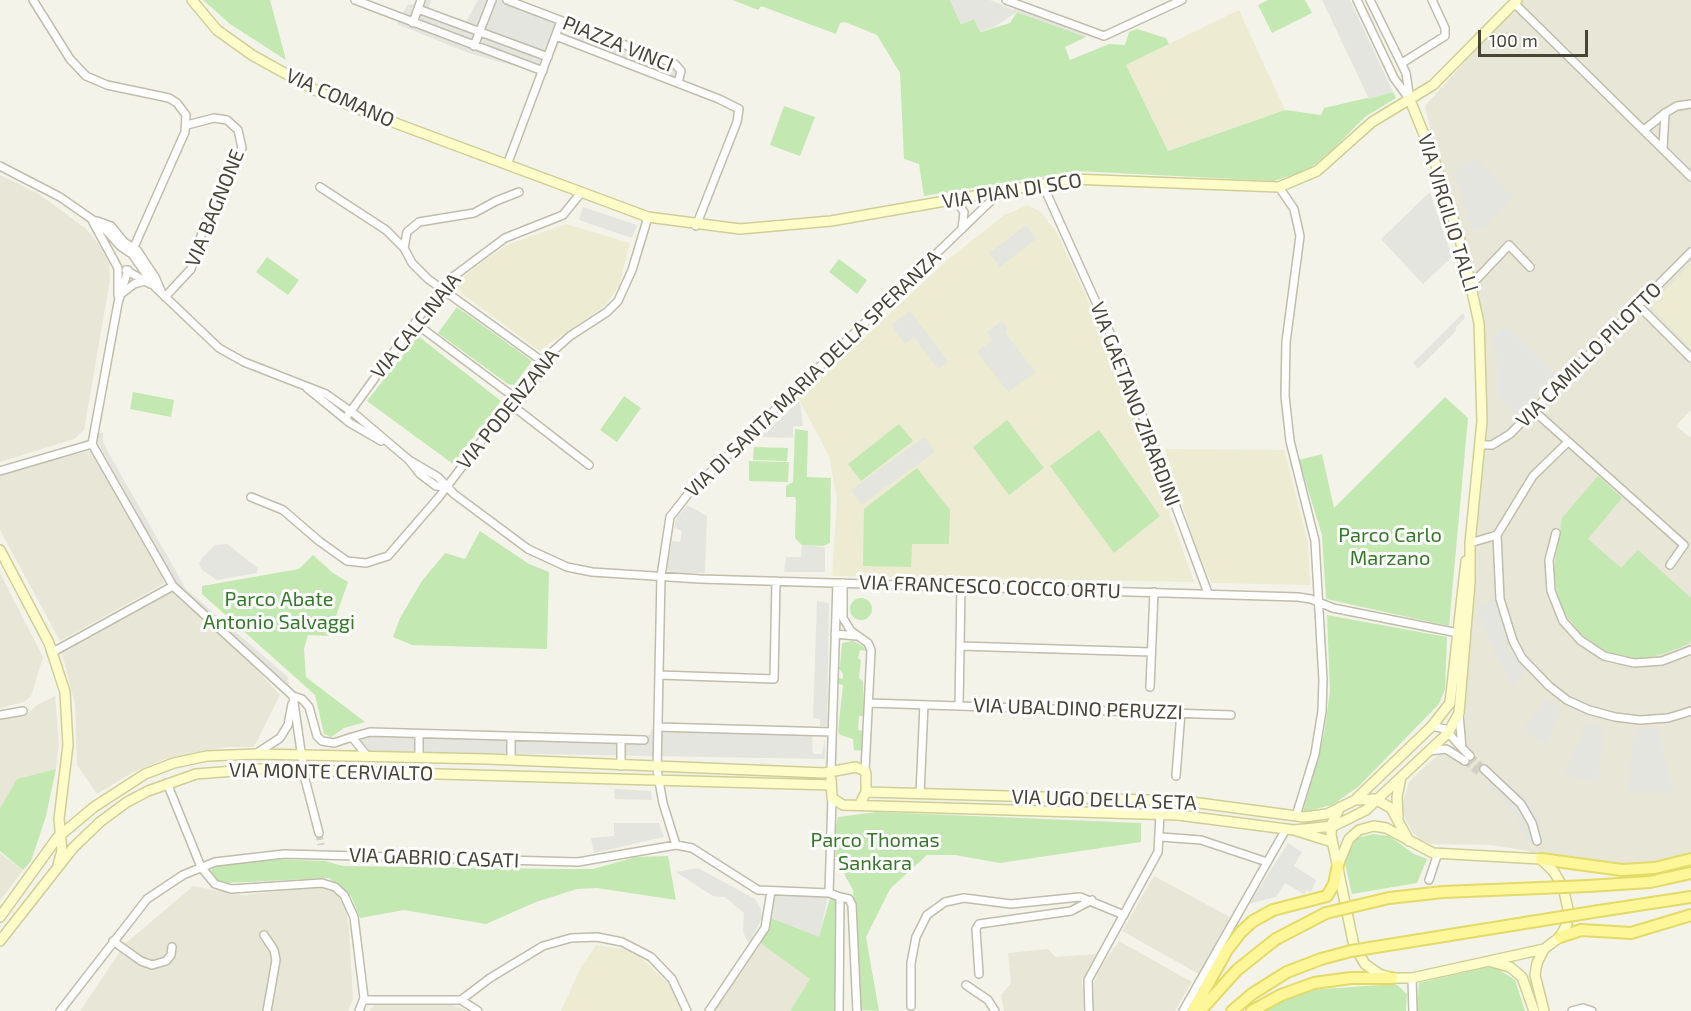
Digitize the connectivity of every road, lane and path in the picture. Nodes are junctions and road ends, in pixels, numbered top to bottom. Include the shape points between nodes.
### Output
1 (33, 0) edge
2 (192, 0) edge
3 (355, 0) edge
4 (492, 0) edge
5 (507, 0) edge
6 (1006, 0) edge
7 (1182, 0) edge
8 (1357, 0) edge
9 (1370, 0) edge
10 (1432, 0) edge
11 (1516, 2) edge
12 (418, 3) edge
13 (561, 21) junction
14 (413, 23) junction
15 (479, 32) junction
16 (556, 36) junction
17 (474, 45) junction
18 (548, 57) junction
19 (1402, 63) junction
20 (543, 71) junction
21 (678, 83) junction
22 (1410, 100) junction
23 (1691, 104) edge
24 (1665, 113) junction
25 (187, 125) junction
26 (1644, 130) junction
27 (1662, 148) junction
28 (507, 165) junction
29 (0, 166) edge
30 (1691, 177) edge
31 (1042, 183) junction
32 (1279, 187) junction
33 (320, 188) dead end
34 (1001, 191) junction
35 (519, 192) dead end
36 (580, 194) junction
37 (955, 199) junction
38 (648, 217) junction
39 (91, 219) junction
40 (696, 226) junction
41 (961, 232) junction
42 (134, 247) junction
43 (404, 248) junction
44 (124, 250) junction
45 (1691, 252) edge
46 (115, 258) junction
47 (134, 259) junction
48 (1530, 267) dead end
49 (118, 268) junction
50 (128, 270) junction
51 (145, 281) junction
52 (1472, 284) junction
53 (155, 287) junction
54 (441, 288) junction
55 (121, 294) junction
56 (164, 296) junction
57 (118, 303) junction
58 (1638, 305) junction
59 (415, 323) junction
60 (1691, 358) edge
61 (542, 361) junction
62 (303, 386) junction
63 (514, 397) junction
64 (509, 403) junction
65 (1533, 410) junction
66 (350, 411) junction
67 (345, 418) junction
68 (1568, 442) junction
69 (93, 444) junction
70 (388, 444) junction
71 (1480, 445) junction
72 (589, 465) dead end
73 (0, 471) edge
74 (446, 488) junction
75 (251, 497) dead end
76 (1556, 533) dead end
77 (1497, 535) junction
78 (1470, 543) junction
79 (0, 550) edge
80 (1670, 565) dead end
81 (661, 576) junction
82 (776, 581) junction
83 (840, 583) junction
84 (173, 586) junction
85 (962, 586) junction
86 (1154, 592) junction
87 (1208, 593) junction
88 (1318, 602) junction
89 (1458, 633) junction
90 (835, 634) junction
91 (858, 637) junction
92 (960, 646) junction
93 (1691, 650) edge
94 (53, 651) junction
95 (1151, 652) junction
96 (659, 675) junction
97 (1150, 687) dead end
98 (293, 696) junction
99 (869, 703) junction
100 (924, 705) junction
101 (959, 706) junction
102 (23, 711) dead end
103 (1691, 711) edge
104 (1181, 712) junction
105 (1459, 713) junction
106 (0, 715) edge
107 (1231, 715) dead end
108 (1432, 726) junction
109 (658, 727) junction
110 (832, 732) junction
111 (1448, 733) junction
112 (419, 734) junction
113 (352, 736) junction
114 (511, 737) junction
115 (621, 740) junction
116 (644, 740) dead end
117 (1462, 748) junction
118 (257, 754) junction
119 (1425, 754) junction
120 (302, 755) junction
121 (367, 756) junction
122 (418, 758) junction
123 (511, 760) junction
124 (621, 766) junction
125 (657, 767) junction
126 (304, 770) junction
127 (831, 771) junction
128 (865, 771) junction
129 (1482, 771) tunnel mouth
130 (1176, 776) dead end
131 (1401, 777) junction
132 (659, 781) junction
133 (167, 783) junction
134 (831, 785) junction
135 (866, 792) junction
136 (920, 794) junction
137 (832, 798) junction
138 (1378, 799) junction
139 (1355, 800) junction
140 (860, 804) junction
141 (1340, 807) junction
142 (1160, 814) junction
143 (1296, 816) junction
144 (1399, 822) junction
145 (1331, 826) junction
146 (1290, 830) junction
147 (319, 833) tunnel mouth
148 (60, 836) junction
149 (1161, 837) junction
150 (1409, 841) junction
151 (1537, 841) dead end
152 (1332, 842) junction
153 (321, 844) tunnel mouth
154 (676, 845) junction
155 (1438, 853) junction
156 (323, 855) junction
157 (1541, 859) junction
158 (1691, 859) edge
159 (1267, 862) junction
160 (1338, 865) junction
161 (201, 867) junction
162 (56, 870) junction
163 (1691, 873) edge
164 (1429, 880) dead end
165 (771, 891) junction
166 (829, 892) junction
167 (840, 897) junction
168 (1691, 897) edge
169 (1092, 900) junction
170 (1124, 915) junction
171 (1691, 915) edge
172 (0, 917) edge
173 (264, 935) dead end
174 (1560, 937) junction
175 (0, 941) edge
176 (113, 941) junction
177 (172, 948) dead end
178 (1544, 949) junction
179 (1490, 961) junction
180 (979, 974) dead end
181 (1392, 978) junction
182 (1412, 978) junction
183 (966, 985) dead end
184 (364, 1000) junction
185 (461, 1000) junction
186 (911, 1006) dead end
187 (1543, 1010) edge
188 (60, 1011) edge
189 (267, 1011) edge
190 (359, 1011) edge
191 (478, 1011) edge
192 (687, 1011) edge
193 (709, 1011) edge
194 (839, 1011) edge
195 (857, 1011) edge
196 (995, 1011) edge
197 (1089, 1011) edge
198 (1183, 1011) edge
199 (1193, 1011) edge
200 (1200, 1011) edge
201 (1232, 1011) edge
202 (1252, 1011) edge
203 (1413, 1011) edge
204 (1572, 1011) edge
205 (1592, 1011) edge

1 - 25 street via 70,59 86,76 107,86 169,98 182,108
2 - 28 street, VIA COMANO via 225,37 315,90
3 - 14 street
4 - 15 street
5 - 13 street, PIAZZA VINCI
6 - 7 street via 1104,36
8 - 22 street
9 - 19 street
10 - 19 street via 1445,36
11 - 22 street, VIA PIAN DI SCO via 1437,81
11 - 26 street
12 - 14 street
12 - 15 street
13 - 16 street
13 - 21 street, PIAZZA VINCI via 678,65
14 - 17 street
15 - 17 street
15 - 18 street
16 - 18 street
16 - 21 street, PIAZZA VINCI
17 - 20 street
18 - 20 street
19 - 22 street via 1409,81
20 - 28 street
21 - 40 street, PIAZZA VINCI via 733,104 740,116
22 - 32 street, VIA PIAN DI SCO via 1366,126 1317,171
22 - 52 street, VIA VIRGILIO TALLI via 1443,186
23 - 24 street
24 - 26 street
24 - 27 street
25 - 42 street
25 - 56 street, VIA BAGNONE via 214,118 227,120 238,130 242,145 202,232 190,269
26 - 27 street
27 - 30 street
28 - 36 street, VIA COMANO
29 - 39 street via 60,197
31 - 32 street, VIA PIAN DI SCO via 1103,178
31 - 34 street, VIA PIAN DI SCO
31 - 87 street, VIA GAETANO ZIRARDINI via 1116,344
32 - 88 street via 1294,209 1299,228 1286,342 1285,402 1290,441 1315,541
33 - 43 street via 386,230
34 - 37 street, VIA PIAN DI SCO
34 - 41 street, VIA DI SANTA MARIA DELLA SPERANZA
35 - 43 street via 474,213 419,222 407,232
36 - 38 street, VIA PIAN DI SCO
36 - 54 street, VIA CALCINAIA via 563,215 491,247
37 - 40 street, VIA PIAN DI SCO via 784,226
37 - 41 street via 964,212
38 - 40 street, VIA PIAN DI SCO
38 - 61 street, VIA PODENZANA via 618,301
39 - 42 street via 109,225
39 - 44 street
39 - 46 street
41 - 81 street, VIA DI SANTA MARIA DELLA SPERANZA via 679,504 668,523
42 - 56 street
43 - 54 street via 415,267
44 - 46 street
44 - 47 street
45 - 58 street, VIA CAMILLO PILOTTO
46 - 49 street
47 - 50 street
47 - 53 street
48 - 52 street via 1509,245
49 - 50 street
49 - 57 street
50 - 51 street
50 - 55 street
51 - 53 street
51 - 55 street
52 - 71 street, VIA VIRGILIO TALLI via 1481,350
53 - 56 street
54 - 59 street, VIA CALCINAIA
54 - 61 street
55 - 57 street
56 - 62 street via 223,351
57 - 69 street
58 - 60 street
58 - 65 street, VIA CAMILLO PILOTTO
59 - 63 street
59 - 66 street, VIA CALCINAIA
61 - 63 street, VIA PODENZANA
62 - 66 street via 326,394
62 - 67 street
63 - 64 street, VIA PODENZANA
64 - 72 street
64 - 74 street, VIA PODENZANA
65 - 68 street
65 - 71 street, VIA CAMILLO PILOTTO via 1503,439 1492,445
66 - 67 street, VIA CALCINAIA
66 - 70 street
67 - 70 street
68 - 77 street via 1533,476
68 - 80 street via 1684,545
69 - 73 street
69 - 84 street
70 - 74 street, VIA FRANCESCO COCCO ORTU via 420,474
71 - 78 street, VIA VIRGILIO TALLI
74 - 75 street, VIA PODENZANA via 395,551 380,561 366,563 341,558 283,510
74 - 81 street, VIA FRANCESCO COCCO ORTU via 524,546 556,564 592,572
76 - 93 street via 1549,560 1551,591 1563,621 1580,640 1604,656 1634,663 1662,661
77 - 78 street
77 - 103 street via 1499,591 1505,621 1522,658 1549,686 1571,702 1615,717 1653,720
78 - 89 street, VIA VIRGILIO TALLI
78 - 105 street, VIA VIRGILIO TALLI
79 - 94 street
81 - 82 street, VIA FRANCESCO COCCO ORTU
81 - 96 street, VIA DI SANTA MARIA DELLA SPERANZA
82 - 83 street, VIA FRANCESCO COCCO ORTU
82 - 96 street via 774,679
83 - 85 street, VIA FRANCESCO COCCO ORTU
83 - 90 street
83 - 91 street via 843,618
84 - 94 street
84 - 98 street
85 - 86 street, VIA FRANCESCO COCCO ORTU
85 - 92 street
86 - 87 street, VIA FRANCESCO COCCO ORTU
86 - 95 street
87 - 88 street, VIA FRANCESCO COCCO ORTU via 1304,597
88 - 89 street, VIA FRANCESCO COCCO ORTU
88 - 143 street via 1322,711 1315,754
89 - 108 street, VIA VIRGILIO TALLI via 1451,699
90 - 91 street
90 - 110 street
91 - 99 street via 871,650
92 - 95 street
92 - 101 street
94 - 148 street via 63,686 68,728
95 - 97 street
96 - 109 street, VIA DI SANTA MARIA DELLA SPERANZA
98 - 113 street, VIA MONTE CERVIALTO via 309,707 322,741 334,743
98 - 118 street via 290,719 283,733
98 - 120 street
99 - 100 street, VIA UBALDINO PERUZZI
99 - 128 street
100 - 101 street, VIA UBALDINO PERUZZI
100 - 136 street
101 - 104 street, VIA UBALDINO PERUZZI
102 - 106 street
104 - 107 street, VIA UBALDINO PERUZZI
104 - 130 street
105 - 111 street, VIA VIRGILIO TALLI
105 - 117 street
108 - 111 street
108 - 139 street, VIA VIRGILIO TALLI
109 - 110 street
109 - 125 street, VIA DI SANTA MARIA DELLA SPERANZA
110 - 127 street
111 - 117 street
111 - 119 street, VIA VIRGILIO TALLI
112 - 113 street, VIA MONTE CERVIALTO via 366,732
112 - 114 street, VIA MONTE CERVIALTO
112 - 122 street, VIA MONTE CERVIALTO
113 - 121 street
114 - 115 street, VIA MONTE CERVIALTO
114 - 123 street
115 - 116 street, VIA MONTE CERVIALTO
115 - 124 street
117 - 119 street via 1467,758 1446,749
118 - 120 street, VIA MONTE CERVIALTO
118 - 148 street, VIA MONTE CERVIALTO via 199,758 152,771 103,801
119 - 131 street, VIA VIRGILIO TALLI
120 - 121 street, VIA MONTE CERVIALTO
120 - 126 street
121 - 122 street, VIA MONTE CERVIALTO
122 - 123 street, VIA MONTE CERVIALTO
123 - 124 street, VIA MONTE CERVIALTO
124 - 125 street, VIA MONTE CERVIALTO
125 - 127 street, VIA MONTE CERVIALTO
125 - 132 street, VIA DI SANTA MARIA DELLA SPERANZA
126 - 132 street, VIA MONTE CERVIALTO
126 - 133 street, VIA MONTE CERVIALTO via 225,770
126 - 147 street
127 - 128 street via 853,766
127 - 134 street
128 - 135 street
129 - 151 street via 1521,804
131 - 138 street, VIA VIRGILIO TALLI
131 - 144 street
132 - 134 street, VIA MONTE CERVIALTO
132 - 154 street, VIA DI SANTA MARIA DELLA SPERANZA
133 - 161 street
133 - 162 street, VIA MONTE CERVIALTO via 130,800 109,816 77,844
134 - 137 street
135 - 136 street, VIA UGO DELLA SETA
135 - 140 street
136 - 143 street, VIA UGO DELLA SETA via 1184,801
137 - 140 street via 843,805
137 - 166 street
138 - 139 street
138 - 144 street via 1390,806
138 - 145 street, VIA VIRGILIO TALLI via 1355,816
139 - 141 street, VIA UGO DELLA SETA
140 - 142 street, VIA UGO DELLA SETA
141 - 143 street, VIA UGO DELLA SETA via 1321,815
141 - 145 street
142 - 146 street, VIA UGO DELLA SETA
142 - 149 street
144 - 150 street
145 - 146 street, VIA VIRGILIO TALLI
145 - 152 street
146 - 152 street
146 - 159 street
148 - 162 street via 62,851
148 - 172 street, VIA MONTE CERVIALTO
149 - 159 street via 1198,840
149 - 170 street via 1157,855
150 - 155 street
150 - 160 street via 1386,828 1364,828 1346,843
152 - 160 street
153 - 156 street
154 - 156 street, VIA GABRIO CASATI via 573,862
154 - 165 street via 692,848 754,889
155 - 157 street
155 - 164 street
156 - 161 street, VIA GABRIO CASATI via 250,856
157 - 158 main road via 1613,870 1655,868
157 - 174 street via 1559,878 1567,900 1568,921
159 - 198 street
160 - 181 street via 1356,953 1371,969
160 - 199 main road via 1334,886 1327,896 1273,910 1241,932
161 - 176 street, VIA GABRIO CASATI via 154,893
161 - 184 street via 212,882 225,888 314,883 337,888 354,917
162 - 175 street, VIA MONTE CERVIALTO
163 - 200 main road, bridge via 1650,882 1403,896 1354,905 1316,918 1276,939 1240,966
165 - 166 street
165 - 193 street via 765,928
166 - 167 street
167 - 194 street
167 - 195 street via 849,899 852,905
168 - 201 main road, bridge via 1347,952 1287,972
169 - 170 street
169 - 180 street via 1071,911 979,924
169 - 186 street via 1068,897 1011,904 964,898 940,905 924,919 916,937 911,963
170 - 197 street via 1088,980
171 - 174 main road via 1631,933 1581,930
173 - 189 street via 276,960
174 - 178 street
176 - 177 street via 152,965 166,961
176 - 188 street, VIA GABRIO CASATI
178 - 179 street
178 - 187 street via 1535,975
179 - 182 street
179 - 187 street via 1520,974
181 - 182 street
181 - 202 main road via 1314,983
182 - 203 street
183 - 196 street via 988,1000
184 - 185 street
184 - 190 street
185 - 191 street
185 - 192 street via 543,946 571,938 597,937 622,942 651,957 675,984
204 - 205 street

